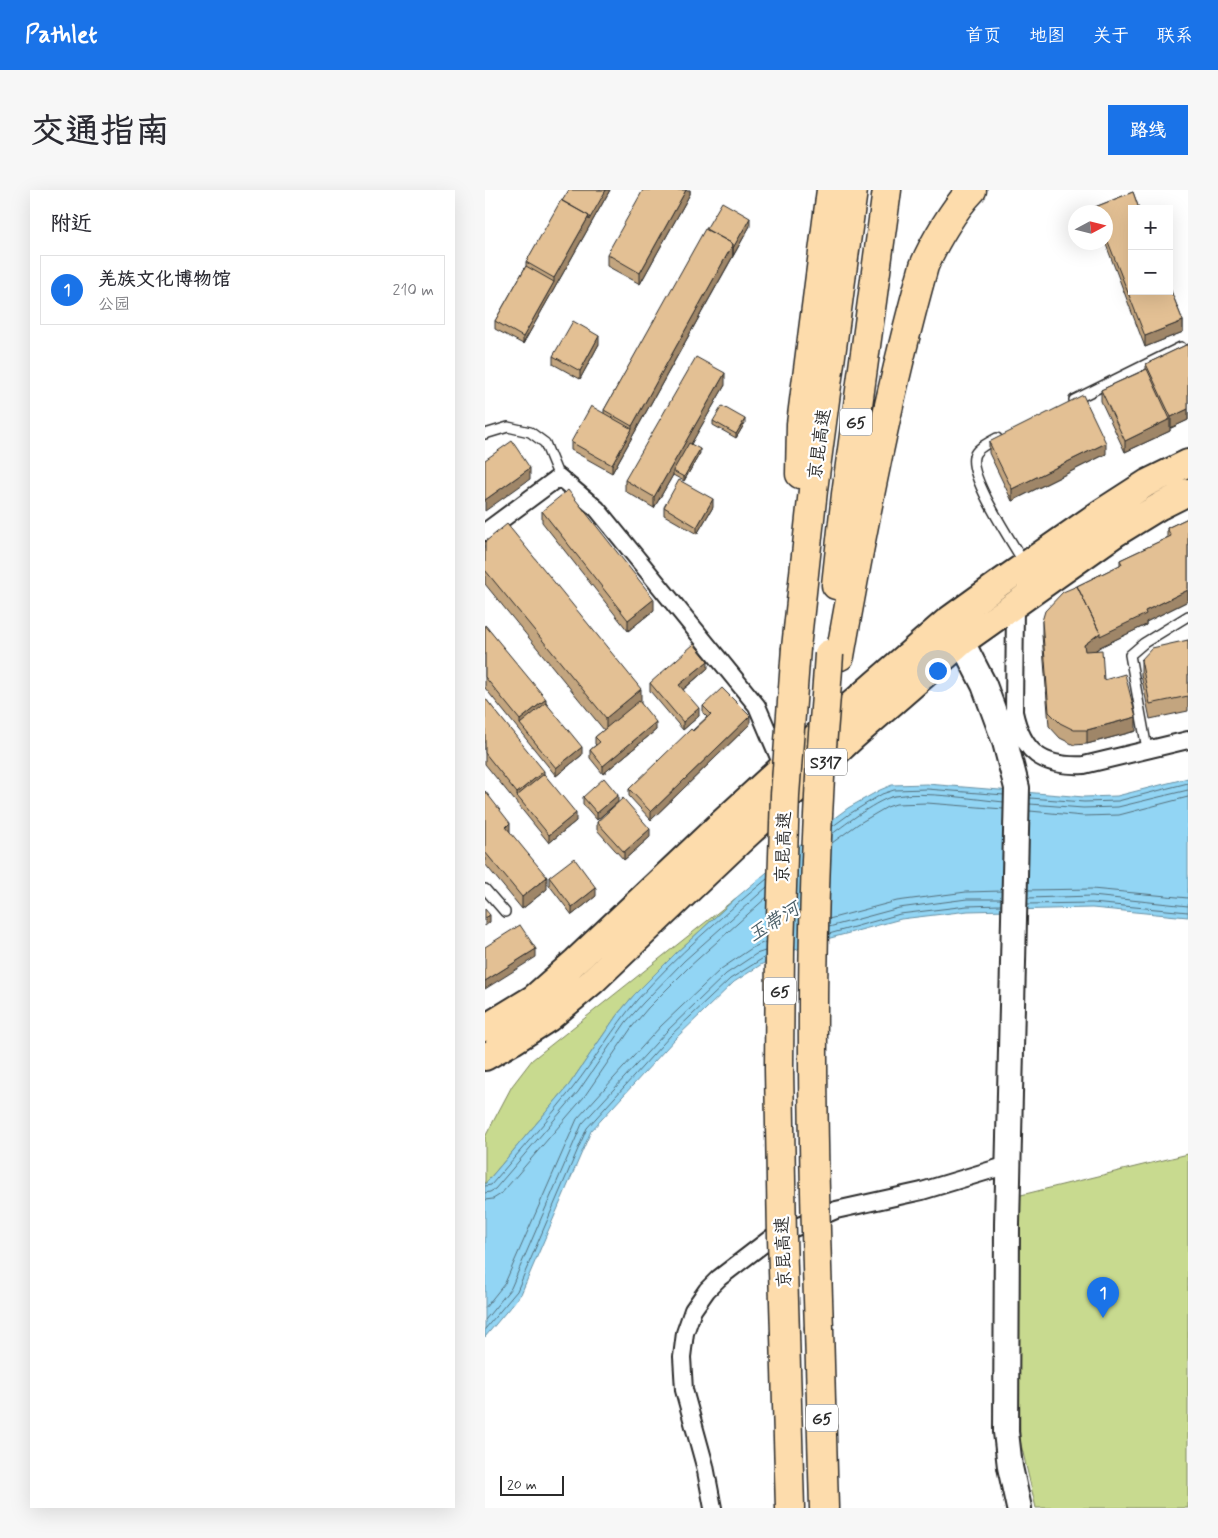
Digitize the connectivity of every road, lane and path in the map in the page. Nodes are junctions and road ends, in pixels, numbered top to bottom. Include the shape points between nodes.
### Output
1 (831, 190) edge
2 (853, 190) edge
3 (887, 190) edge
4 (972, 190) edge
5 (1181, 347) edge
6 (1068, 403) edge
7 (1007, 433) edge
8 (485, 434) edge
9 (1188, 463) edge
10 (559, 476) junction
11 (1188, 492) edge
12 (485, 532) edge
13 (1025, 565) junction
14 (1015, 604) junction
15 (1188, 616) edge
16 (961, 642) junction
17 (796, 648) junction
18 (835, 655) junction
19 (1188, 740) edge
20 (1147, 749) junction
21 (783, 767) junction
22 (485, 889) edge
23 (505, 912) dead end
24 (485, 1028) edge
25 (485, 1056) edge
26 (1008, 1165) junction
27 (713, 1508) edge
28 (790, 1508) edge
29 (824, 1508) edge
30 (1019, 1508) edge

1 - 17 highway via 801,424
2 - 17 highway, 京昆高速 / G5 via 813,490
3 - 18 highway, 京昆高速 / G5 via 831,626
4 - 18 highway via 958,207 924,266 883,428
5 - 6 lane
7 - 13 lane via 975,453 973,459 978,482
8 - 10 lane via 508,428 530,432 545,443
9 - 13 main road, S317 via 1140,488
10 - 12 street
10 - 21 street via 597,509 757,706
11 - 14 main road, S317 via 1116,534
13 - 21 main road, S317 via 930,635
14 - 16 main road, S317
14 - 20 street via 1014,712 1016,723 1030,749 1048,762 1084,766
15 - 20 lane via 1130,655
16 - 25 main road, S317 via 854,736 593,981 549,1018
16 - 26 street via 984,685 1005,742 1017,788
17 - 28 highway, 京昆高速 / G5, bridge via 785,795 780,948 781,1227
18 - 29 highway, 京昆高速 / G5, bridge via 827,787 818,821 814,949 815,1236
19 - 20 street
21 - 24 main road, S317 via 576,962 534,998
22 - 23 lane
26 - 27 street via 922,1191 836,1210 771,1238 707,1290 693,1310 685,1333 682,1357 684,1390
26 - 30 street via 1006,1432

